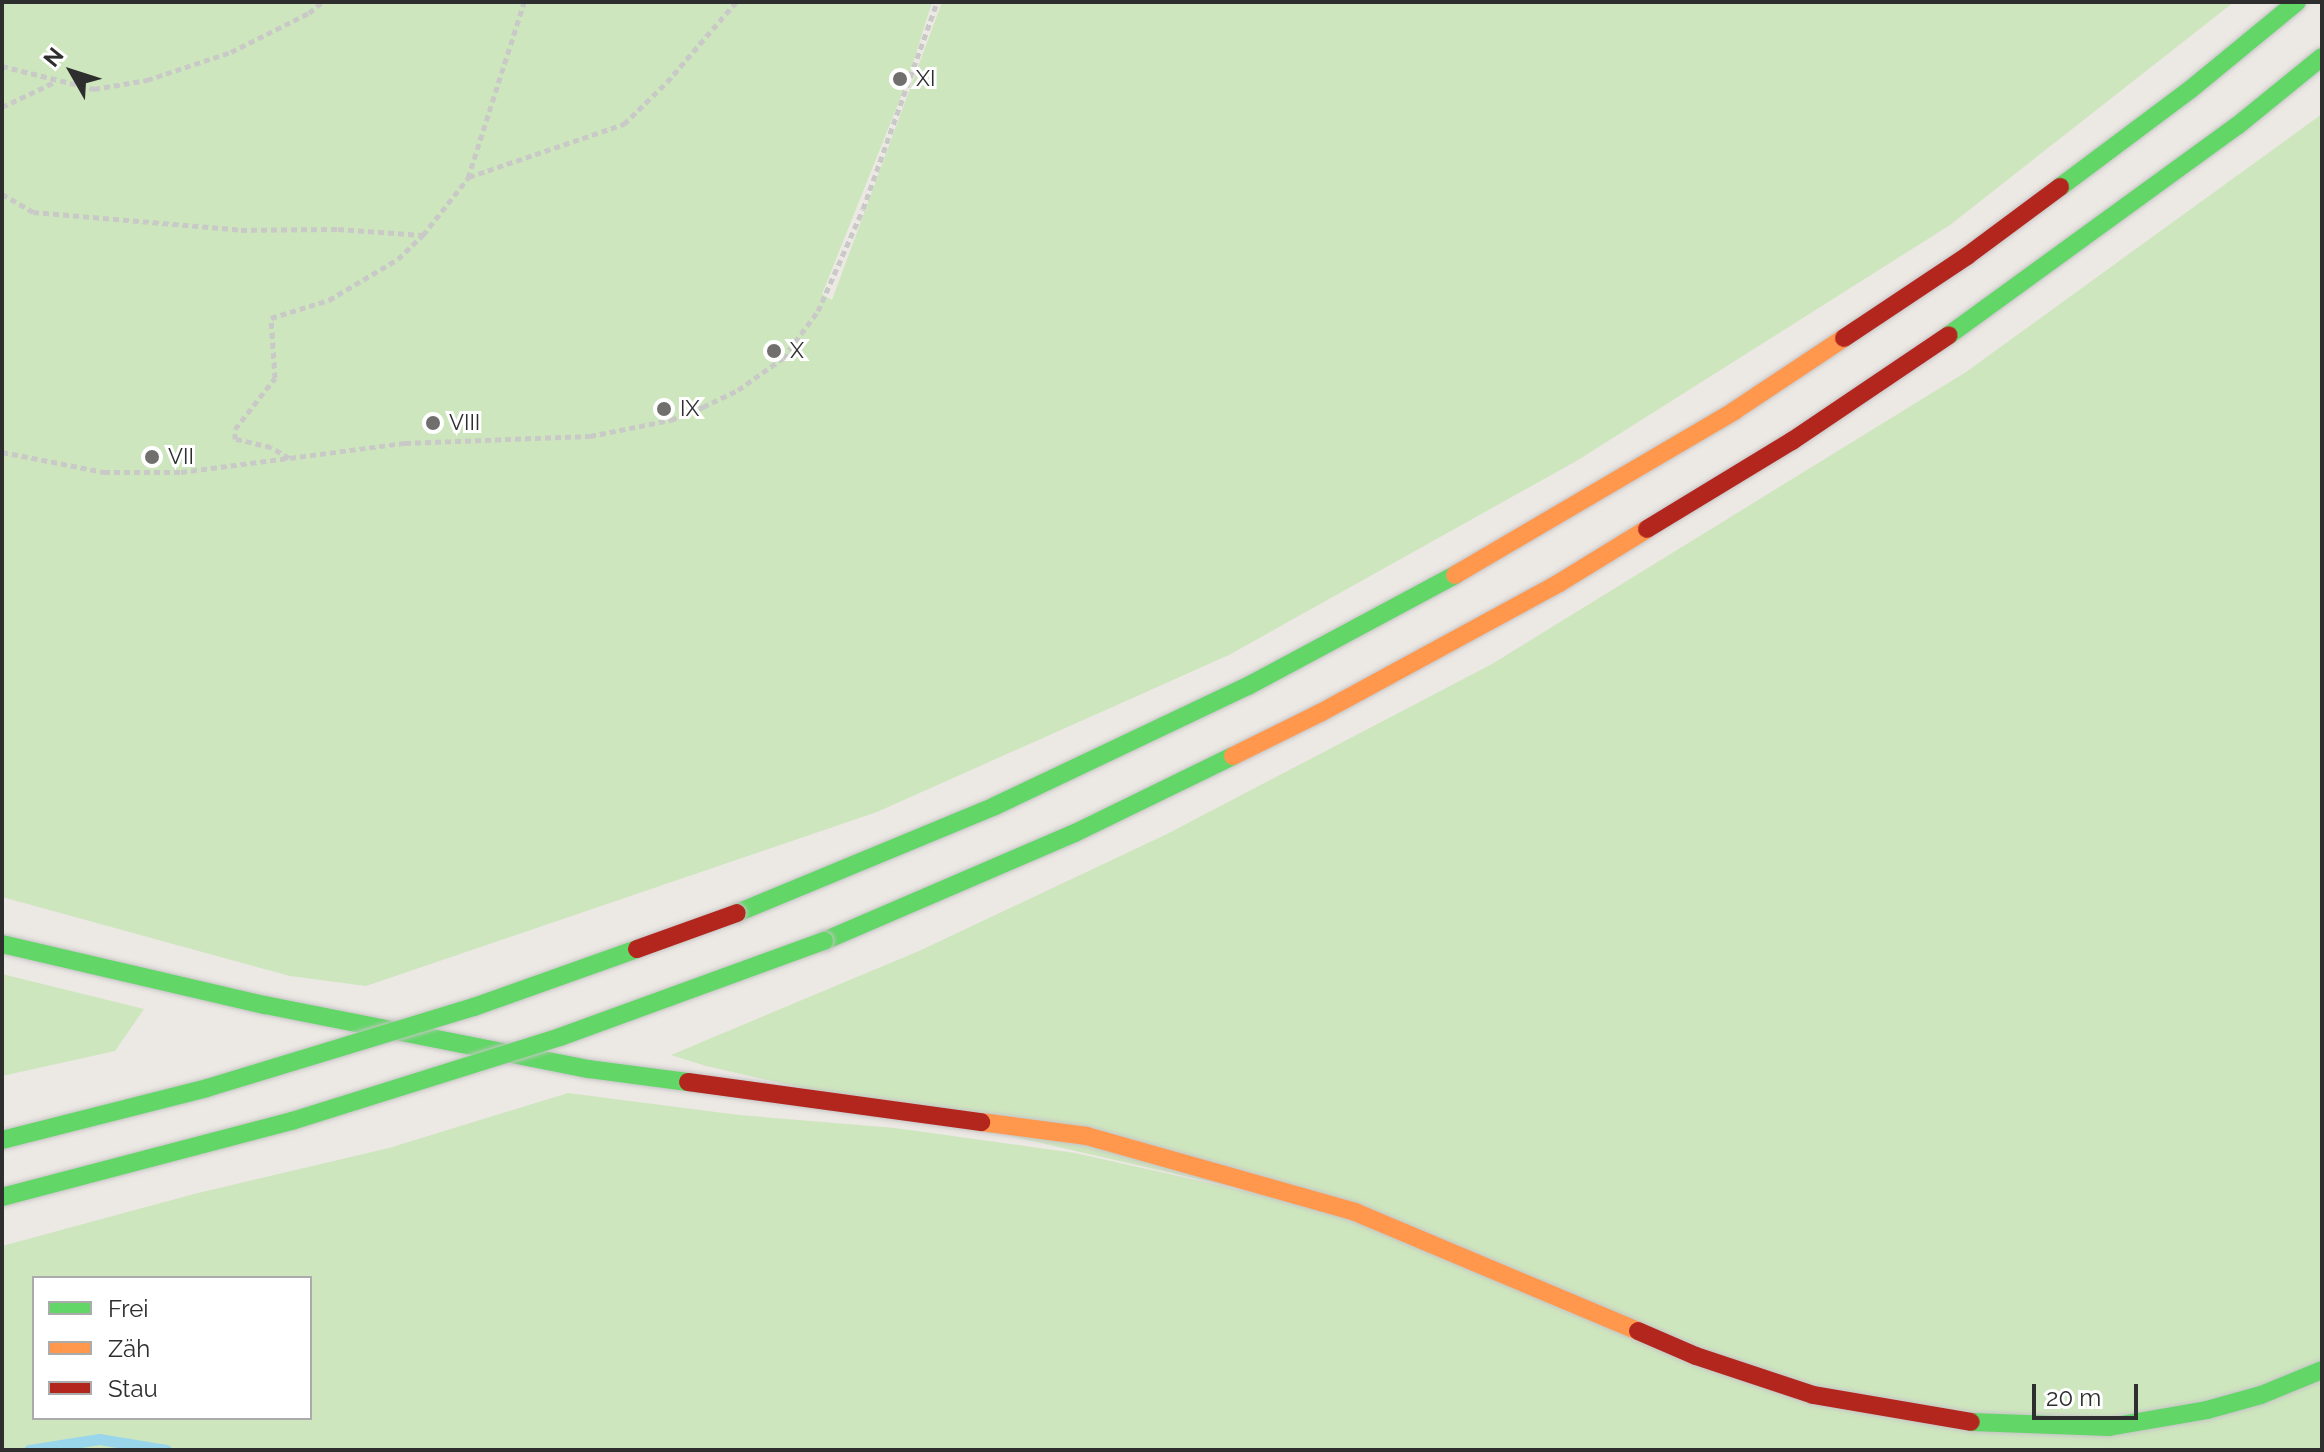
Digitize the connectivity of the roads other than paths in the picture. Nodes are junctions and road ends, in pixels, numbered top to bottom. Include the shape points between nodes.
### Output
1 (2297, 2) edge
2 (2322, 57) edge
3 (2, 944) edge
4 (2, 1140) edge
5 (2, 1197) edge
6 (2322, 1370) edge

1 - 4 main road, bridge via 2191,89 1967,256 1734,411 1494,554 1248,686 1051,779 737,913 474,1007 207,1088
2 - 5 main road, bridge via 2018,288 1792,441 1559,583 1292,727 1075,833 824,941 560,1037 321,1112
3 - 6 main road via 265,1005 589,1069 1087,1136 1355,1212 1696,1356 1827,1398 1983,1424 2109,1427 2207,1410

